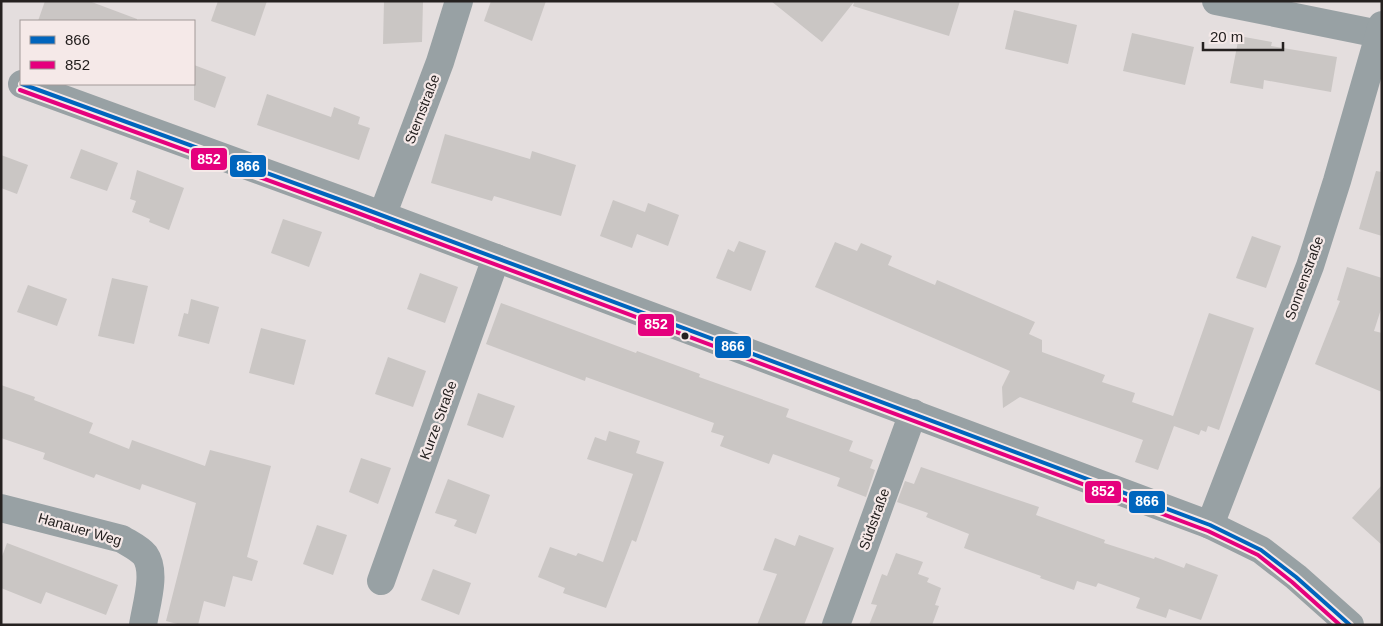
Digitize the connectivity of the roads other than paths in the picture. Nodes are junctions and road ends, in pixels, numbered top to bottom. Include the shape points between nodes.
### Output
1 (459, 1) edge
2 (1216, 1) edge
3 (1381, 30) edge
4 (1, 76) edge
5 (20, 83) edge
6 (25, 85) edge
7 (382, 216) junction
8 (496, 258) junction
9 (913, 413) junction
10 (1, 508) edge
11 (1210, 525) junction
12 (381, 582) dead end
13 (143, 625) edge
14 (836, 625) edge
15 (1350, 625) edge

1 - 7 street, Sternstraße via 440,62
2 - 3 street
3 - 11 street, Sonnenstraße via 1310,266
4 - 5 street
6 - 7 street
7 - 8 street
8 - 9 street
8 - 12 street, Kurze Straße
9 - 11 street
9 - 14 street, Südstraße
10 - 13 street, Hanauer Weg via 122,539 144,554 151,574
11 - 15 street via 1261,550

